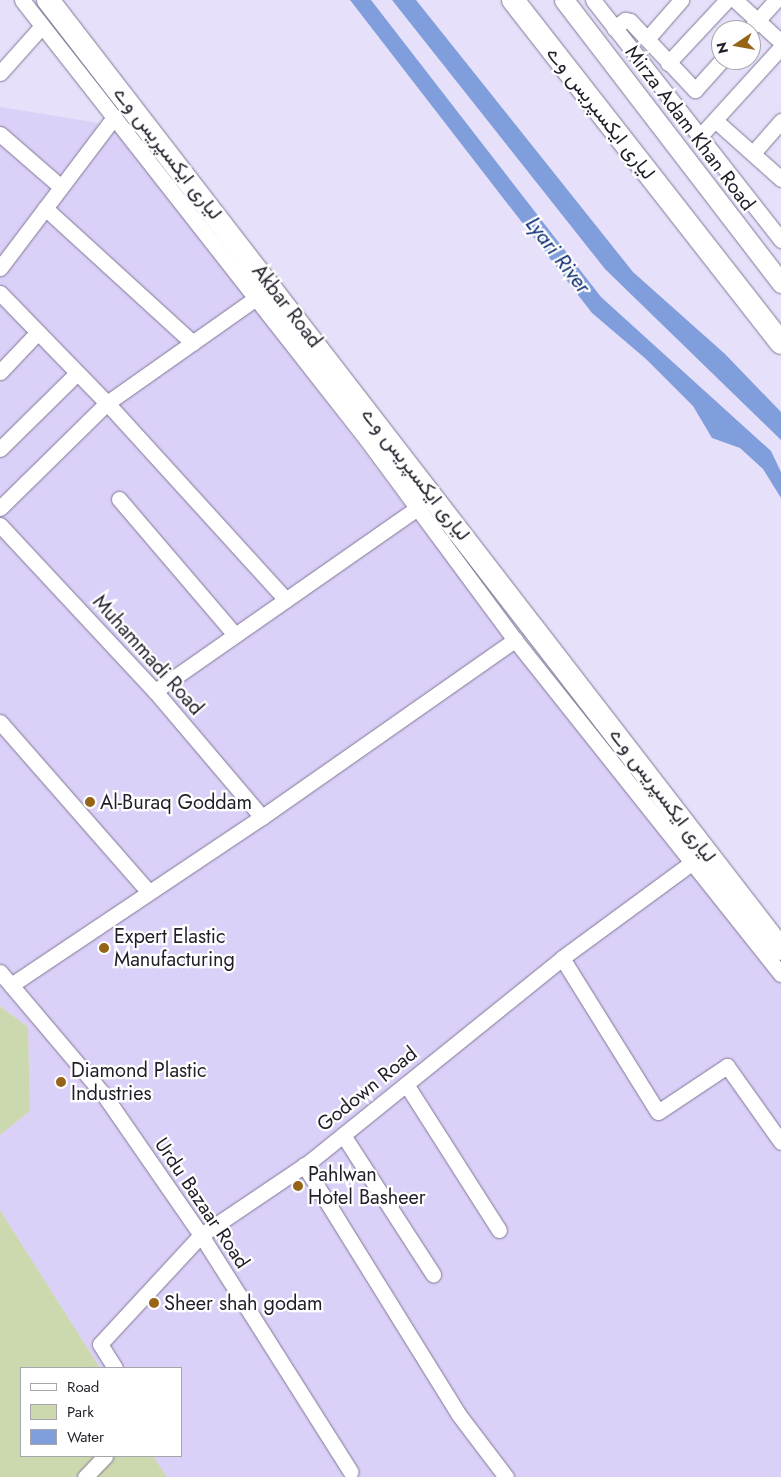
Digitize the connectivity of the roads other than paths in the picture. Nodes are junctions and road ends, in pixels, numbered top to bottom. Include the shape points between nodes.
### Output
1 (22, 0) edge
2 (48, 0) edge
3 (513, 0) edge
4 (564, 0) edge
5 (682, 0) edge
6 (727, 0) edge
7 (735, 0) edge
8 (776, 0) edge
9 (597, 2) edge
10 (750, 20) edge
11 (758, 20) edge
12 (42, 26) junction
13 (614, 28) junction
14 (761, 29) edge
15 (647, 39) junction
16 (781, 42) edge
17 (781, 47) edge
18 (668, 63) junction
19 (713, 70) edge
20 (0, 73) edge
21 (114, 117) junction
22 (716, 121) junction
23 (781, 121) edge
24 (0, 134) edge
25 (701, 135) junction
26 (753, 154) junction
27 (780, 177) edge
28 (61, 187) junction
29 (45, 208) junction
30 (779, 233) edge
31 (0, 268) edge
32 (781, 283) edge
33 (0, 293) edge
34 (256, 298) junction
35 (38, 332) junction
36 (192, 343) junction
37 (781, 344) edge
38 (0, 372) edge
39 (77, 372) junction
40 (107, 403) junction
41 (0, 449) edge
42 (119, 499) dead end
43 (0, 508) edge
44 (416, 509) junction
45 (0, 525) edge
46 (286, 600) junction
47 (235, 634) junction
48 (515, 640) junction
49 (155, 690) junction
50 (0, 722) edge
51 (262, 817) junction
52 (694, 861) junction
53 (148, 891) junction
54 (781, 949) edge
55 (562, 958) junction
56 (0, 972) edge
57 (781, 974) edge
58 (11, 985) junction
59 (406, 1084) junction
60 (343, 1135) junction
61 (781, 1142) edge
62 (304, 1165) junction
63 (499, 1230) dead end
64 (202, 1235) junction
65 (433, 1274) dead end
66 (114, 1367) edge
67 (104, 1457) edge
68 (351, 1472) dead end
69 (85, 1477) edge
70 (506, 1477) edge

1 - 12 street, Akbar Road
2 - 54 highway, لیاری ایکسپریس وے
3 - 37 highway, لیاری ایکسپریس وے
4 - 32 main road, Mirza Adam Khan Road
5 - 15 street
6 - 18 street
7 - 10 street
8 - 11 street
9 - 13 street
12 - 20 street
12 - 21 street, Akbar Road
13 - 15 street via 625,20 630,21
13 - 25 street
14 - 16 street
15 - 18 street
17 - 22 street
18 - 19 street via 694,90
21 - 28 street
21 - 34 street, Akbar Road
22 - 25 street
22 - 26 street
23 - 26 street
24 - 28 street
25 - 30 street
26 - 27 street
28 - 29 street
29 - 31 street
29 - 36 street
33 - 35 street
34 - 36 street
34 - 44 street, Akbar Road
35 - 38 street
35 - 39 street
36 - 40 street
39 - 40 street
39 - 41 street
40 - 43 street
40 - 46 street
42 - 47 street
44 - 46 street
44 - 48 street, Akbar Road
45 - 49 street, Muhammadi Road
46 - 47 street
47 - 49 street
48 - 51 street
48 - 52 street, Akbar Road
49 - 51 street, Muhammadi Road
50 - 53 street
51 - 53 street
52 - 55 street, Godown Road
52 - 57 street, Akbar Road
53 - 58 street
55 - 59 street, Godown Road
55 - 61 street via 658,1112 726,1066
56 - 58 street, Urdu Bazaar Road
58 - 64 street, Urdu Bazaar Road via 104,1095
59 - 60 street, Godown Road
59 - 63 street
60 - 62 street, Godown Road
60 - 65 street
62 - 64 street, Godown Road
62 - 70 street via 459,1415
64 - 66 street, Godown Road via 100,1344
64 - 68 street, Urdu Bazaar Road
67 - 69 street

